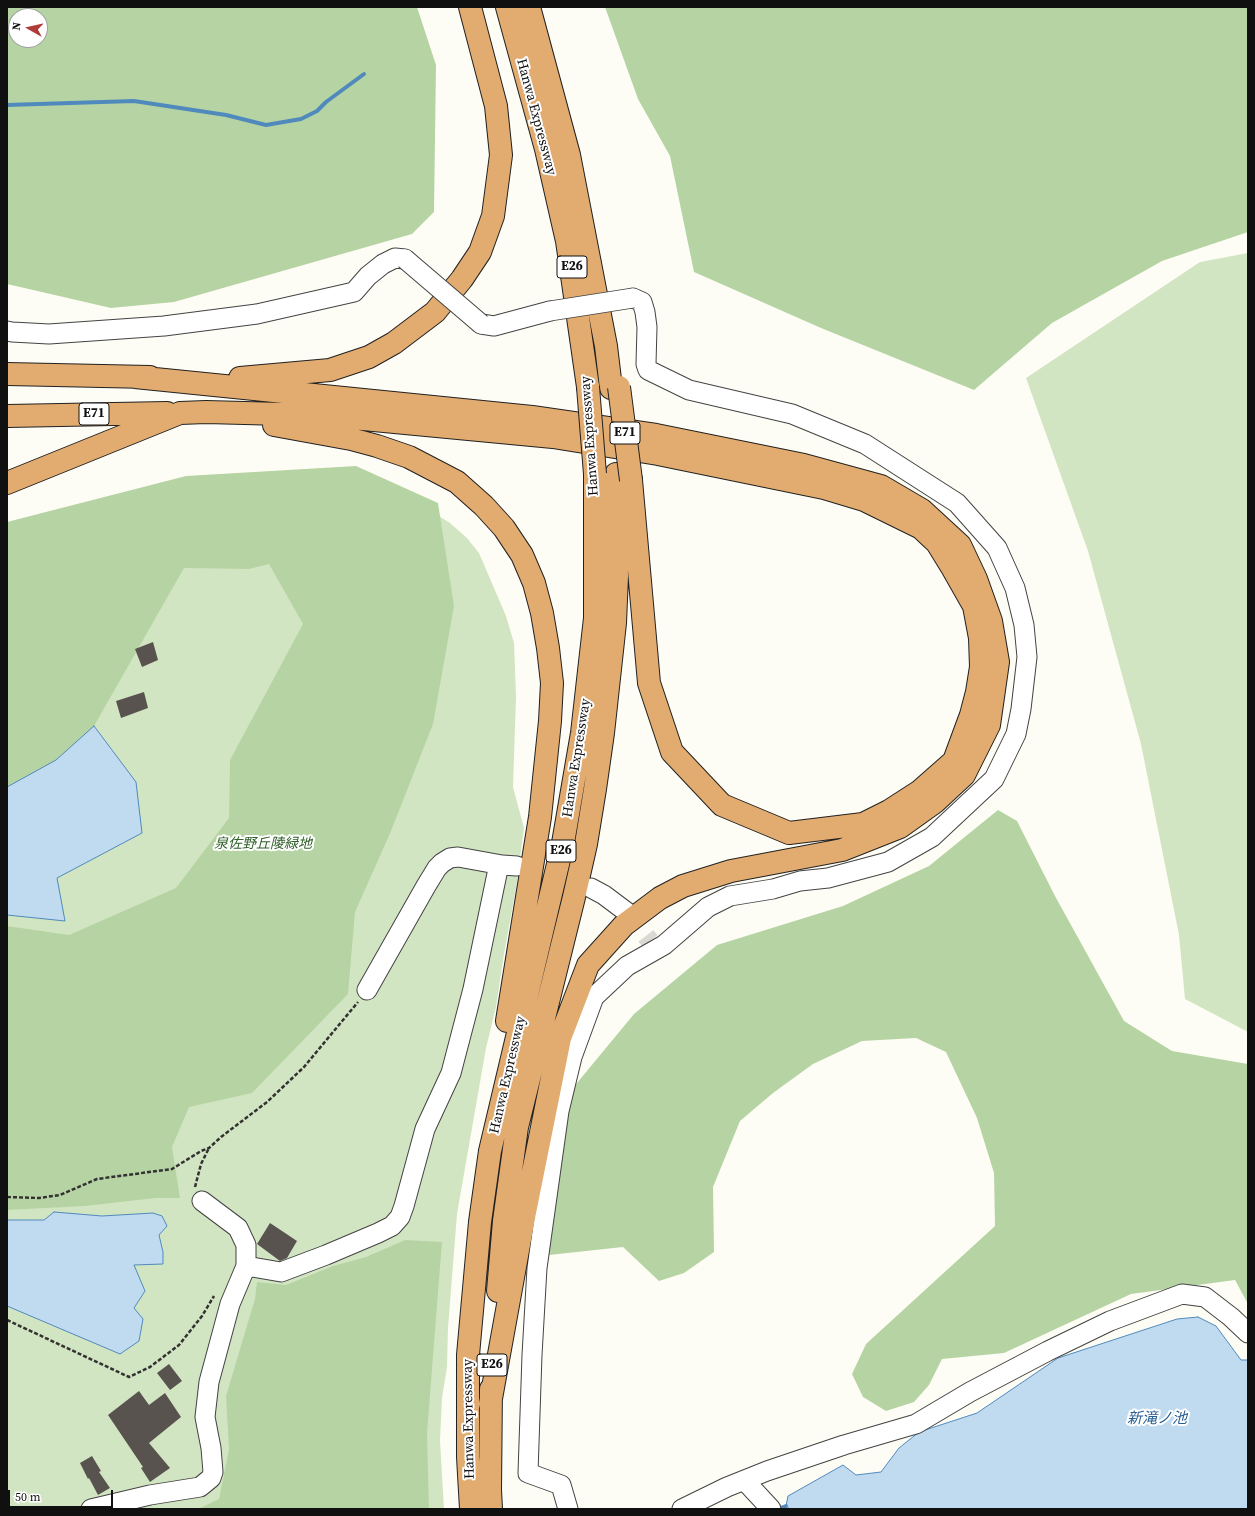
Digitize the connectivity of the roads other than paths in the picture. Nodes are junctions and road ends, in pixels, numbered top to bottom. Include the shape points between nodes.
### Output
1 (470, 7) edge
2 (507, 7) edge
3 (529, 7) edge
4 (7, 331) edge
5 (7, 366) edge
6 (7, 374) edge
7 (54, 375) junction
8 (135, 377) junction
9 (206, 412) junction
10 (180, 413) junction
11 (7, 416) edge
12 (623, 477) junction
13 (7, 483) edge
14 (591, 888) dead end
15 (628, 913) tunnel mouth
16 (367, 990) road end
17 (490, 1151) junction
18 (202, 1201) road end
19 (514, 1219) junction
20 (246, 1266) junction
21 (1248, 1333) edge
22 (748, 1485) junction
23 (91, 1509) edge
24 (471, 1509) edge
25 (491, 1509) edge
26 (568, 1509) edge
27 (682, 1509) edge
28 (771, 1509) edge

1 - 8 highway via 496,106 501,155 493,216 480,252 435,312 394,343 369,357 330,370 246,378
2 - 17 highway, Hanwa Expressway / E26, bridge via 546,148 576,294 588,387 595,474 595,618 582,733 560,857
3 - 12 highway, Hanwa Expressway / E26 via 579,195 615,388
4 - 26 street, bridge via 49,334 164,326 256,314 354,292 368,276 395,258 405,259 481,324 494,326 550,311 633,298 642,302 645,312 648,370 689,390 792,414 865,444 957,503 998,548 1015,588 1024,625 1027,657 1016,734 994,779 932,837 888,862 828,878 800,881 773,889 730,896 708,907 664,945 653,945 594,997 572,1057 558,1111 537,1268 532,1355 528,1472 561,1485
5 - 7 highway
6 - 7 highway
7 - 8 highway
8 - 19 highway via 532,417 656,435 804,465 881,486 922,510 960,545 976,579 991,621 998,662 989,725 964,775 935,802 900,827 842,850 730,871 683,886 660,898 624,925 588,965 560,1038
9 - 10 highway
9 - 12 highway via 321,415 553,437 754,473 824,488 864,500 920,528 937,543 974,606 980,638 981,667 971,715 954,761 920,791 863,824 789,833 722,805 672,752 649,683
9 - 17 highway via 351,439 409,457 435,469 457,482 504,528 522,555 534,583 548,648 552,683 550,721 540,816 509,1010
10 - 11 highway, E71
10 - 13 highway
12 - 19 highway, Hanwa Expressway / E26 via 615,623 595,789 574,897 517,1127
14 - 15 street
16 - 20 street via 437,868 450,858 510,866 498,869 473,989 451,1073 425,1129 400,1218 392,1226 378,1233 281,1272
17 - 24 highway, Hanwa Expressway / E26 via 480,1222 468,1355
18 - 20 street via 238,1228 246,1245
19 - 25 highway, Hanwa Expressway via 490,1404
20 - 23 street via 230,1304 209,1382 205,1417 213,1472 211,1478 200,1487 150,1494
21 - 22 street via 1205,1297 1182,1294 1110,1321 1048,1351 916,1424 767,1472
22 - 27 street via 727,1487
22 - 28 street

